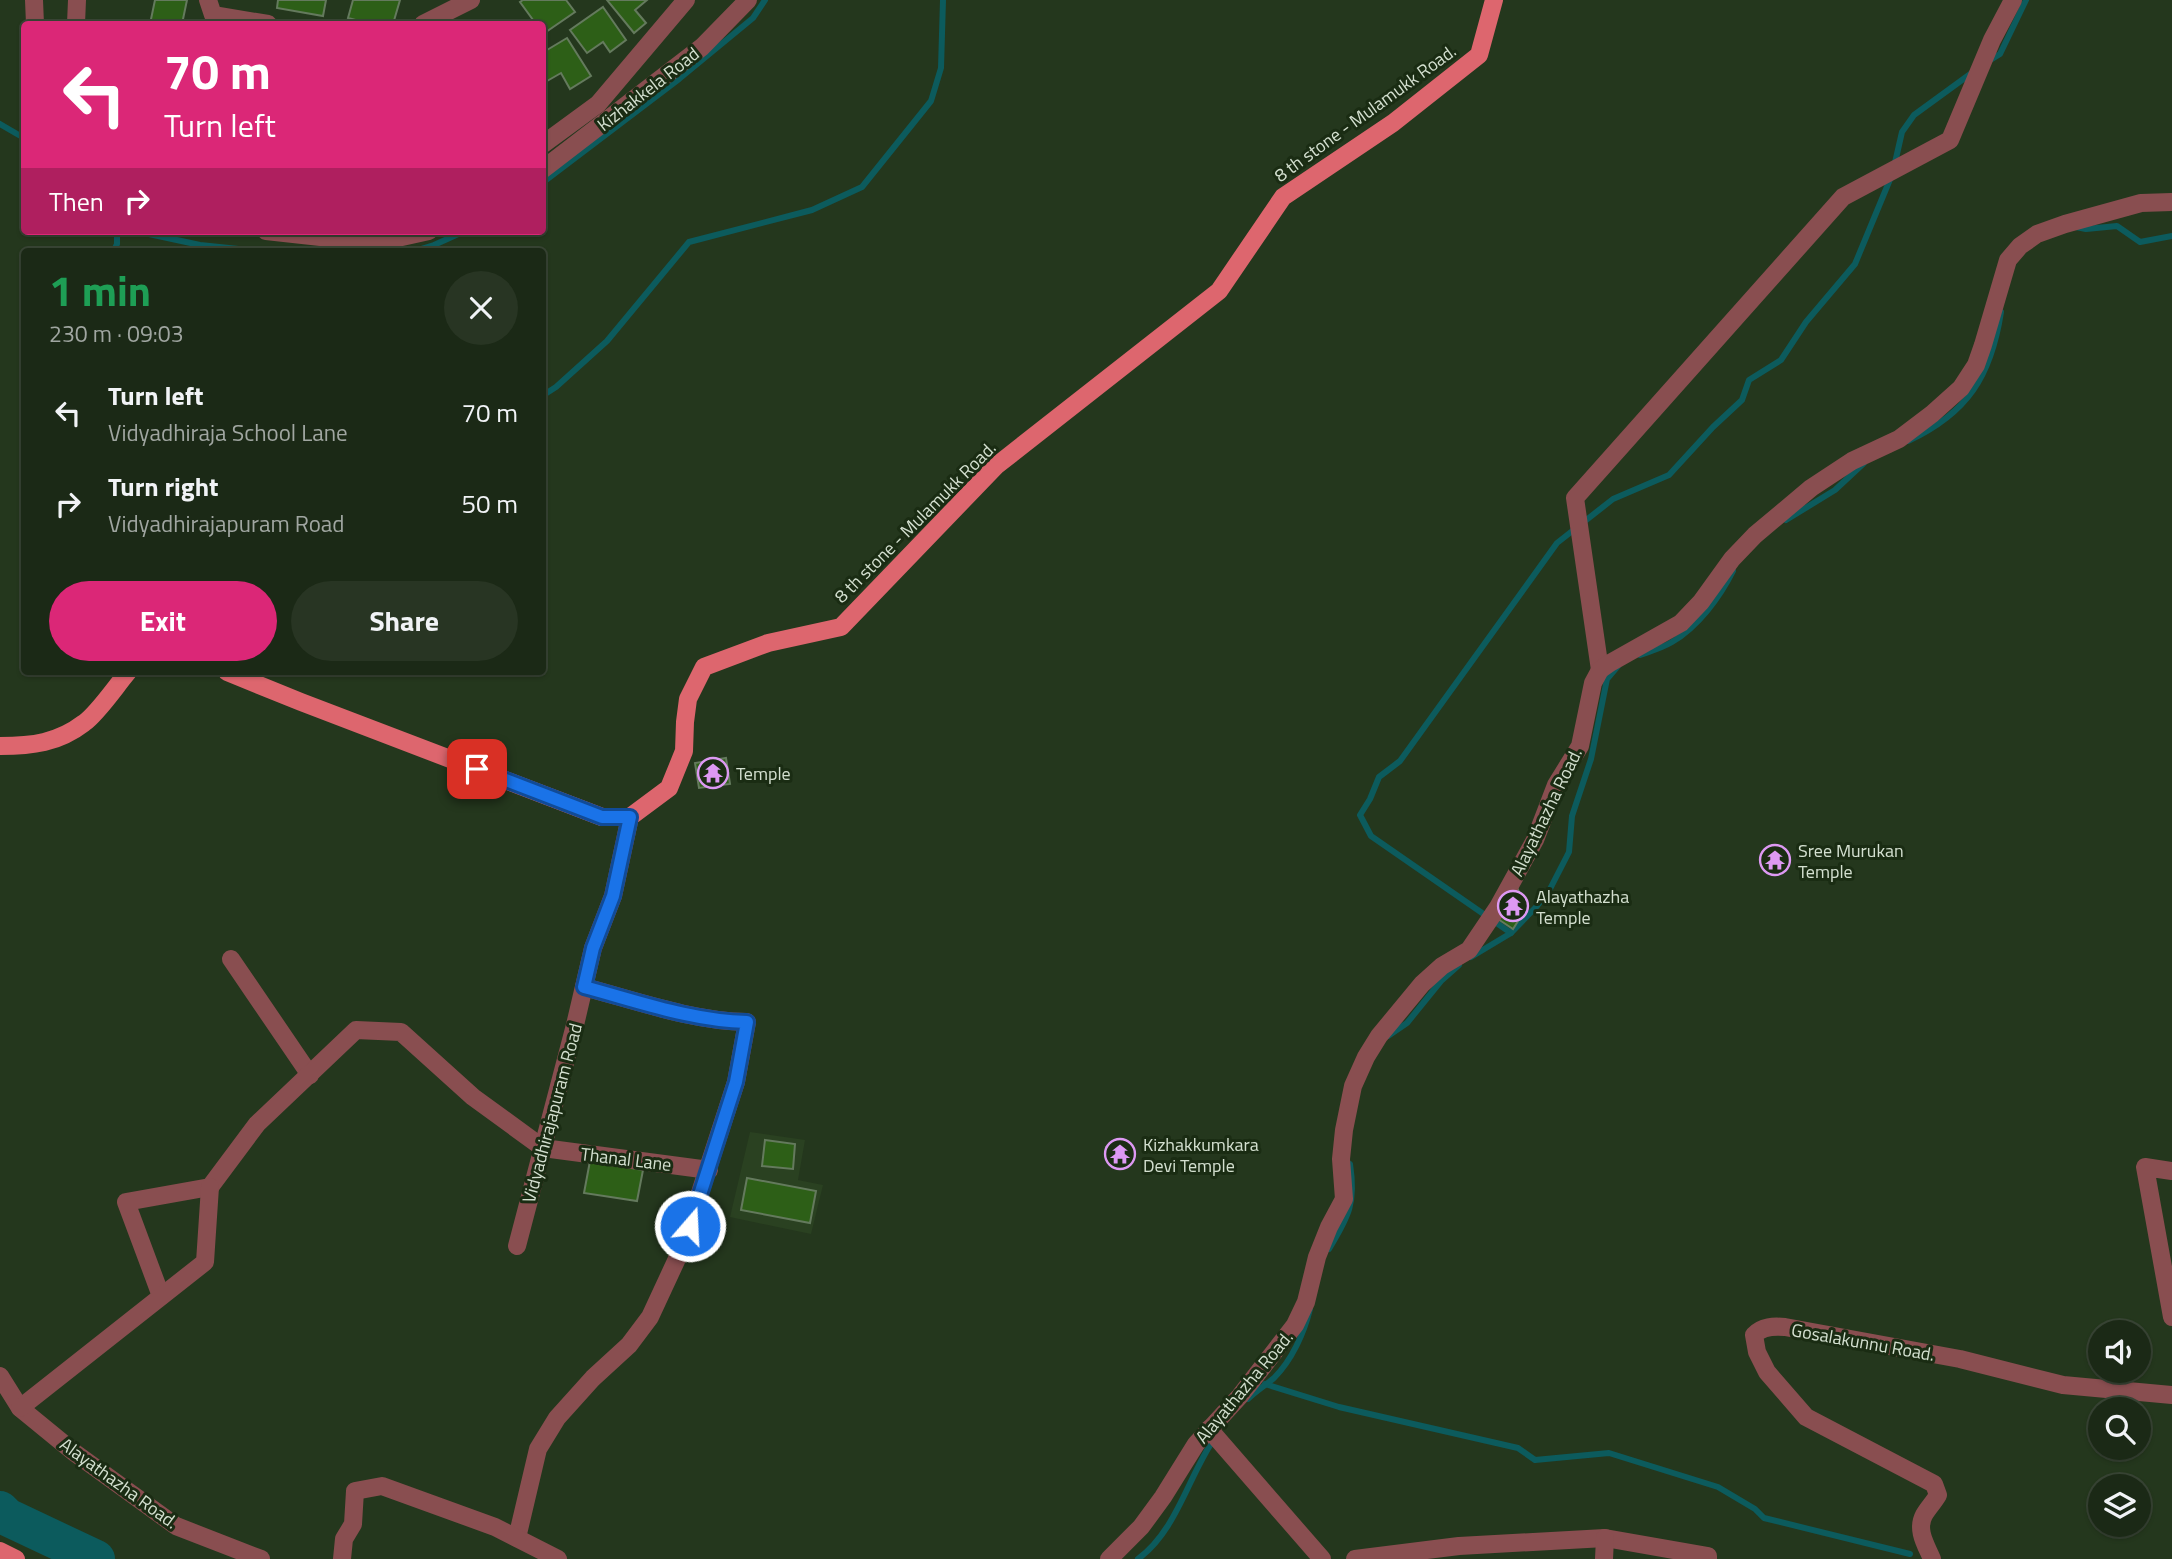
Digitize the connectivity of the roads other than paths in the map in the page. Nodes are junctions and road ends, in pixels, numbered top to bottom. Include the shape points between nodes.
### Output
1 (34, 0) edge
2 (77, 0) edge
3 (208, 0) edge
4 (471, 0) edge
5 (686, 0) edge
6 (748, 0) edge
7 (1494, 0) edge
8 (2013, 0) edge
9 (35, 21) edge
10 (76, 21) edge
11 (250, 21) edge
12 (429, 21) edge
13 (546, 142) edge
14 (546, 167) edge
15 (2172, 202) edge
16 (302, 235) edge
17 (411, 235) edge
18 (1600, 670) junction
19 (126, 675) edge
20 (234, 675) edge
21 (0, 746) edge
22 (630, 817) junction
23 (232, 958) dead end
24 (584, 987) junction
25 (310, 1075) junction
26 (543, 1148) junction
27 (709, 1170) junction
28 (2172, 1171) edge
29 (210, 1187) junction
30 (517, 1246) dead end
31 (161, 1296) junction
32 (2172, 1317) edge
33 (0, 1376) edge
34 (2172, 1395) edge
35 (20, 1408) junction
36 (1209, 1429) junction
37 (517, 1538) junction
38 (1605, 1538) junction
39 (0, 1551) edge
40 (16, 1559) edge
41 (261, 1559) edge
42 (342, 1559) edge
43 (558, 1559) edge
44 (1110, 1559) edge
45 (1322, 1559) edge
46 (1355, 1559) edge
47 (1604, 1559) edge
48 (1708, 1559) edge
49 (1933, 1559) edge

1 - 9 street
2 - 10 street
3 - 11 street via 213,15
4 - 12 street
5 - 13 street, Kizhakkela Road via 598,104
6 - 14 street, Kizhakkela Road via 702,47
7 - 22 main road, 8 th stone - Mulamukk Road. via 1479,55 1393,123 1283,197 1219,291 996,466 841,627 768,643 704,667 688,699 684,751 669,788
8 - 18 street via 1950,140 1843,197 1575,498
15 - 18 street via 2141,203 2065,224 2020,246 2008,260 1980,355 1961,388 1899,439 1852,461 1811,488 1755,535 1681,623
16 - 17 street via 375,243
18 - 36 street, Alayathazha Road. via 1589,696 1580,746 1556,785 1535,840 1490,918 1469,950 1422,984 1366,1057 1353,1086 1345,1130 1341,1159 1344,1199 1317,1256 1303,1311
19 - 21 main road via 86,723 32,746
20 - 22 main road via 602,817
22 - 24 street, Vidyadhirajapuram Road via 613,896
23 - 25 street
24 - 26 street, Vidyadhirajapuram Road
24 - 27 street via 705,1018 747,1022 736,1082
25 - 26 street via 356,1030 401,1032 472,1097
25 - 29 street via 257,1124
26 - 27 street, Thanal Lane
26 - 30 street, Vidyadhirajapuram Road
27 - 37 street via 682,1248 650,1317 629,1345 557,1418 538,1449
28 - 32 street via 2145,1167
29 - 31 street via 205,1262
29 - 31 street via 126,1202
31 - 35 street
33 - 35 street, Alayathazha Road.
34 - 49 street, Gosalakunnu Road. via 2063,1385 1960,1359 1785,1327 1757,1331 1755,1345 1764,1367 1806,1417 1934,1484 1938,1496 1920,1524
35 - 41 street, Alayathazha Road. via 176,1526
36 - 44 street, Alayathazha Road. via 1141,1527
36 - 45 street
37 - 42 street via 382,1486 355,1491 353,1524 344,1539
37 - 43 street
38 - 46 street via 1458,1546
38 - 47 street
38 - 48 street
39 - 40 main road

